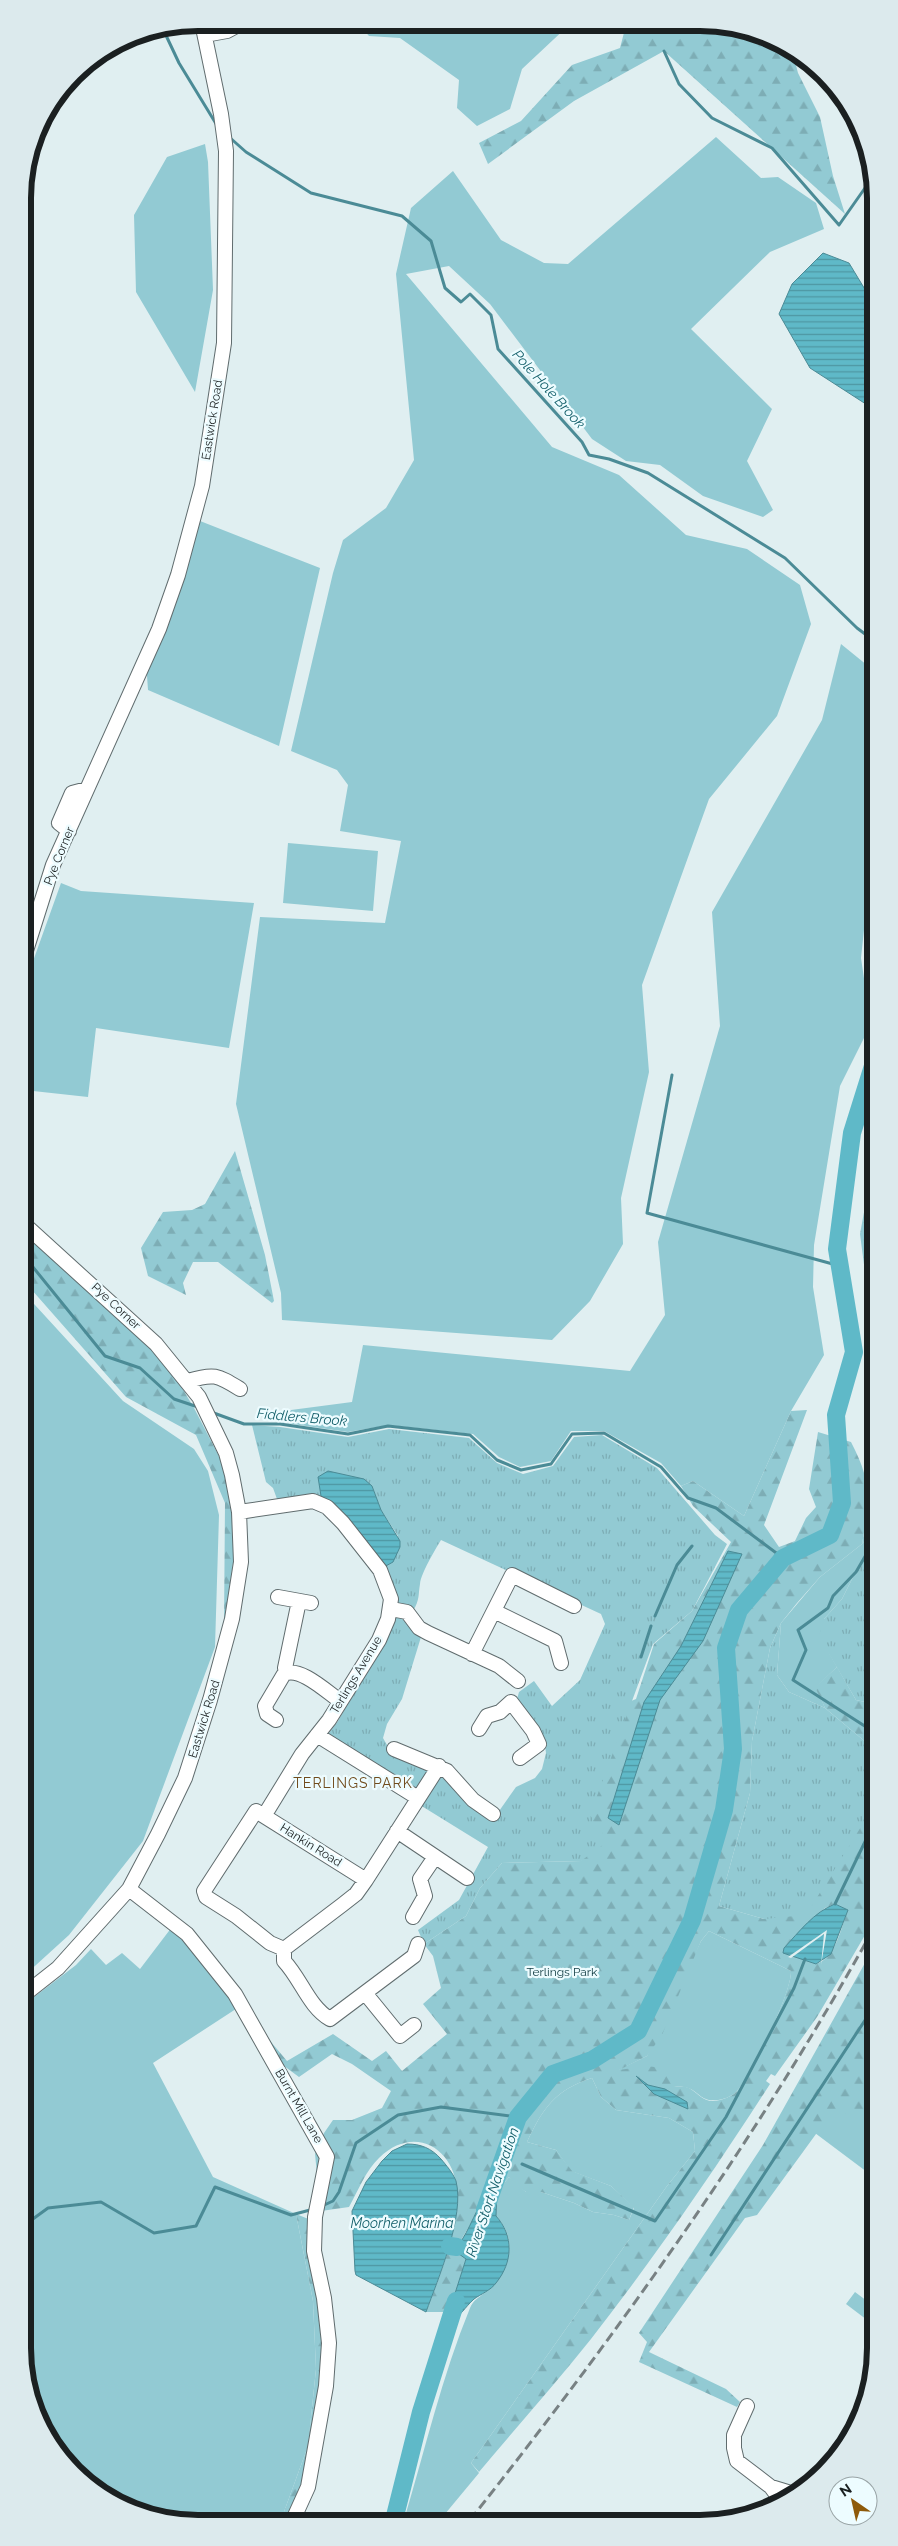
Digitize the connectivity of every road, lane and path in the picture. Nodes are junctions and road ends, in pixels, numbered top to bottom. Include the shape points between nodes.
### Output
1 (204, 31) edge
2 (69, 830) joint
3 (32, 933) edge
4 (32, 1231) edge
5 (188, 1381) junction
6 (240, 1389) dead end
7 (199, 1397) joint
8 (239, 1512) junction
9 (278, 1597) dead end
10 (574, 1606) dead end
11 (391, 1609) junction
12 (494, 1611) junction
13 (472, 1654) junction
14 (561, 1663) dead end
15 (288, 1672) junction
16 (340, 1701) junction
17 (511, 1702) junction
18 (276, 1720) dead end
19 (480, 1729) dead end
20 (317, 1736) junction
21 (394, 1749) dead end
22 (520, 1758) dead end
23 (438, 1766) junction
24 (418, 1798) junction
25 (260, 1813) junction
26 (493, 1814) dead end
27 (397, 1831) junction
28 (435, 1857) junction
29 (467, 1878) dead end
30 (366, 1880) junction
31 (130, 1889) junction
32 (413, 1917) dead end
33 (418, 1944) dead end
34 (284, 1949) junction
35 (31, 1989) edge
36 (365, 1993) junction
37 (414, 2025) dead end
38 (747, 2406) dead end
39 (770, 2487) junction
40 (784, 2491) edge
41 (777, 2495) edge
42 (296, 2515) edge

1 - 2 street, Eastwick Road via 226,151 224,343 209,445 202,486 178,575 152,647 88,788 72,793 59,823
2 - 3 street, Pye Corner via 53,865
4 - 5 street, Pye Corner via 146,1334
5 - 6 street via 209,1374 217,1375
5 - 7 street, Pye Corner
7 - 8 street, Eastwick Road via 226,1453
8 - 11 street via 314,1501 327,1507 344,1523 380,1570 391,1599
8 - 31 street, Eastwick Road via 241,1562 238,1591 210,1700 186,1778
9 - 15 street via 305,1602 285,1668
10 - 12 street via 512,1575
11 - 13 street via 407,1612 419,1628
11 - 16 street, Terlings Avenue via 379,1640
12 - 13 street
12 - 14 street via 555,1641
13 - 17 street via 522,1678 513,1684
15 - 16 street via 300,1674
15 - 18 street via 265,1706 267,1714
16 - 20 street, Terlings Avenue
17 - 19 street via 500,1712 486,1716
17 - 22 street via 539,1744
20 - 24 street
20 - 25 street, Terlings Avenue
21 - 23 street
23 - 24 street
23 - 26 street via 446,1770 473,1800
24 - 27 street
25 - 30 street, Hankin Road
25 - 34 street, Terlings Avenue via 204,1891 206,1897 270,1943
27 - 28 street
27 - 30 street
28 - 29 street
28 - 32 street via 420,1879 425,1896
30 - 34 street via 349,1899
31 - 35 street, Eastwick Road via 58,1968
31 - 42 street, Burnt Mill Lane via 187,1934 235,1994 327,2156 315,2217 314,2251 329,2343 320,2423 308,2488
33 - 36 street via 414,1956
34 - 36 street via 284,1961 296,1973 318,2012 330,2019
36 - 37 street via 400,2036
38 - 39 street via 734,2435 737,2461
39 - 40 street
39 - 41 street

